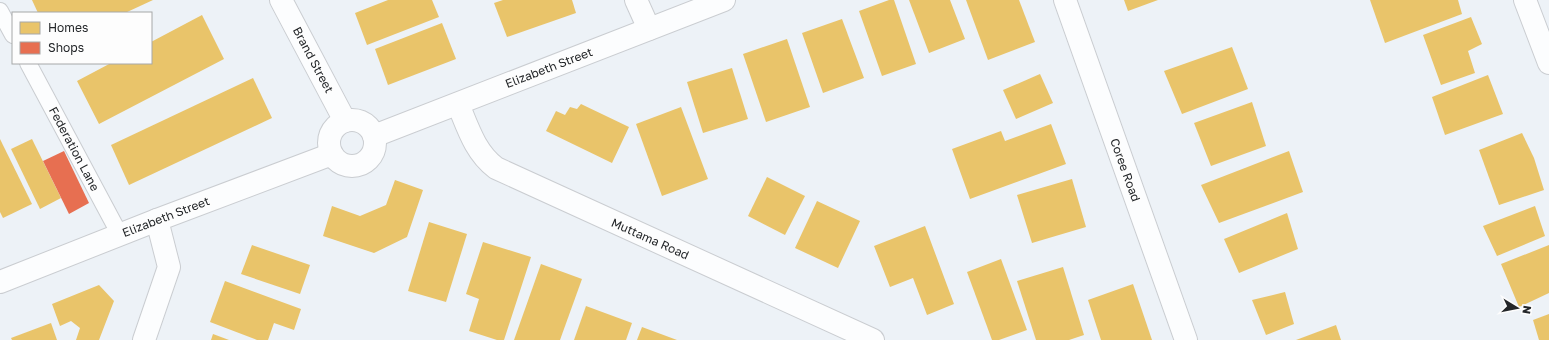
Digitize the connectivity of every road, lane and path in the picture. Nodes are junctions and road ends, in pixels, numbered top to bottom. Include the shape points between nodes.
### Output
1 (281, 0) edge
2 (636, 0) edge
3 (724, 0) edge
4 (1064, 0) edge
5 (1525, 0) edge
6 (0, 11) edge
7 (649, 29) junction
8 (12, 33) edge
9 (1549, 63) edge
10 (29, 64) edge
11 (458, 104) junction
12 (345, 121) junction
13 (374, 136) junction
14 (332, 154) junction
15 (157, 220) junction
16 (120, 235) junction
17 (0, 282) edge
18 (144, 340) edge
19 (873, 340) edge
20 (1186, 340) edge

1 - 12 street, Brand Street
2 - 7 street
3 - 7 street, Elizabeth Street
4 - 20 street, Coree Road
5 - 9 street
6 - 8 lane
7 - 11 street, Elizabeth Street
10 - 16 lane, Federation Lane
11 - 13 street, Elizabeth Street
11 - 19 street, Muttama Road via 475,145 485,160 496,168
12 - 13 street via 352,120 366,125
12 - 14 street via 334,129 331,135
13 - 14 street via 374,151 364,163 350,166 343,164
14 - 15 street, Elizabeth Street
15 - 16 street, Elizabeth Street
15 - 18 street via 169,267
16 - 17 street, Elizabeth Street

